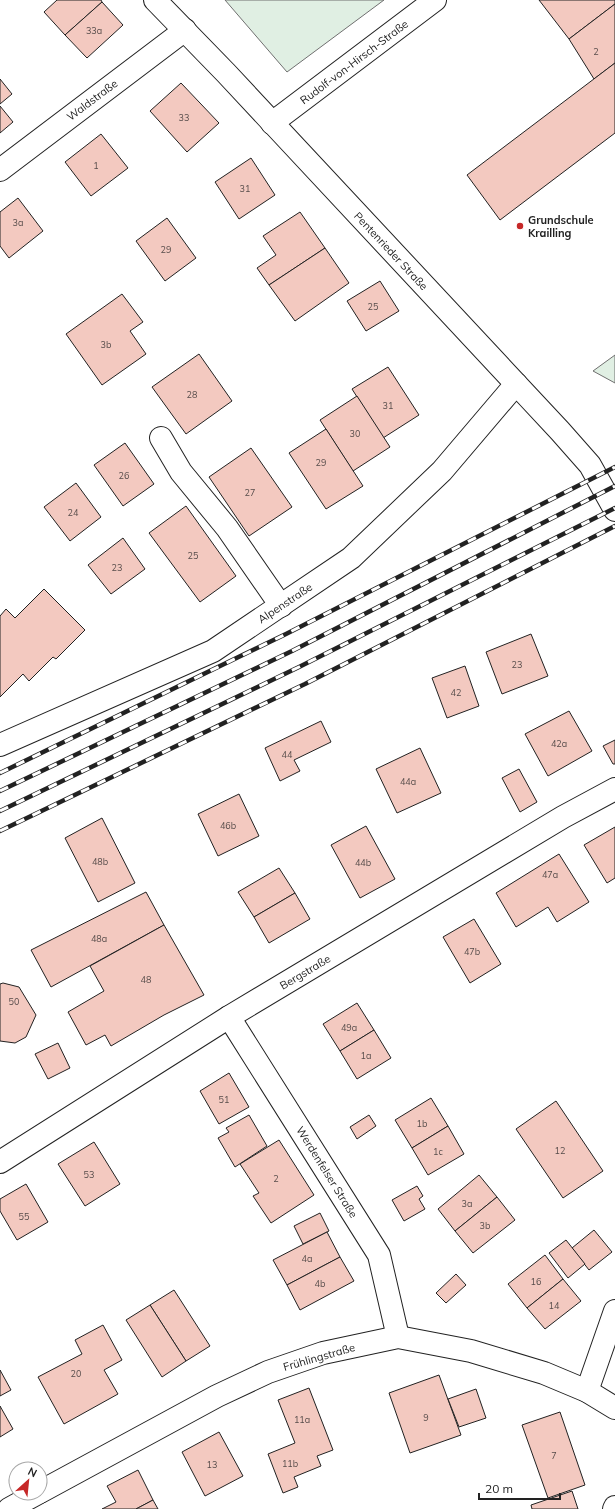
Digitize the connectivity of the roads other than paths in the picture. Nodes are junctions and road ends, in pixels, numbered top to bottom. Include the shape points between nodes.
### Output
1 (155, 0) edge
2 (435, 0) edge
3 (185, 30) junction
4 (272, 123) junction
5 (0, 170) edge
6 (516, 384) junction
7 (162, 438) dead end
8 (615, 510) edge
9 (281, 606) junction
10 (0, 745) edge
11 (615, 789) edge
12 (229, 1017) junction
13 (0, 1162) edge
14 (615, 1311) edge
15 (398, 1337) junction
16 (587, 1391) junction
17 (615, 1408) edge
18 (48, 1487) edge
19 (23, 1501) edge
20 (9, 1509) edge

1 - 3 street, Pentenrieder Straße
2 - 4 street, Rudolf-von-Hirsch-Straße
3 - 4 street, Pentenrieder Straße
3 - 5 street, Waldstraße
4 - 6 street, Pentenrieder Straße
6 - 8 street, Pentenrieder Straße via 590,465
6 - 9 street, Alpenstraße via 442,471 351,558
7 - 9 street via 182,472 227,528
9 - 10 street, Alpenstraße via 213,651
11 - 12 street, Bergstraße via 556,821
12 - 13 street, Bergstraße
12 - 15 street, Werdenfelser Straße via 379,1255
14 - 16 street
15 - 16 street, Frühlingstraße via 471,1351 544,1373
15 - 18 street, Frühlingstraße via 323,1353 268,1372 217,1396
16 - 17 street, Frühlingstraße
19 - 20 street, Frühlingstraße

